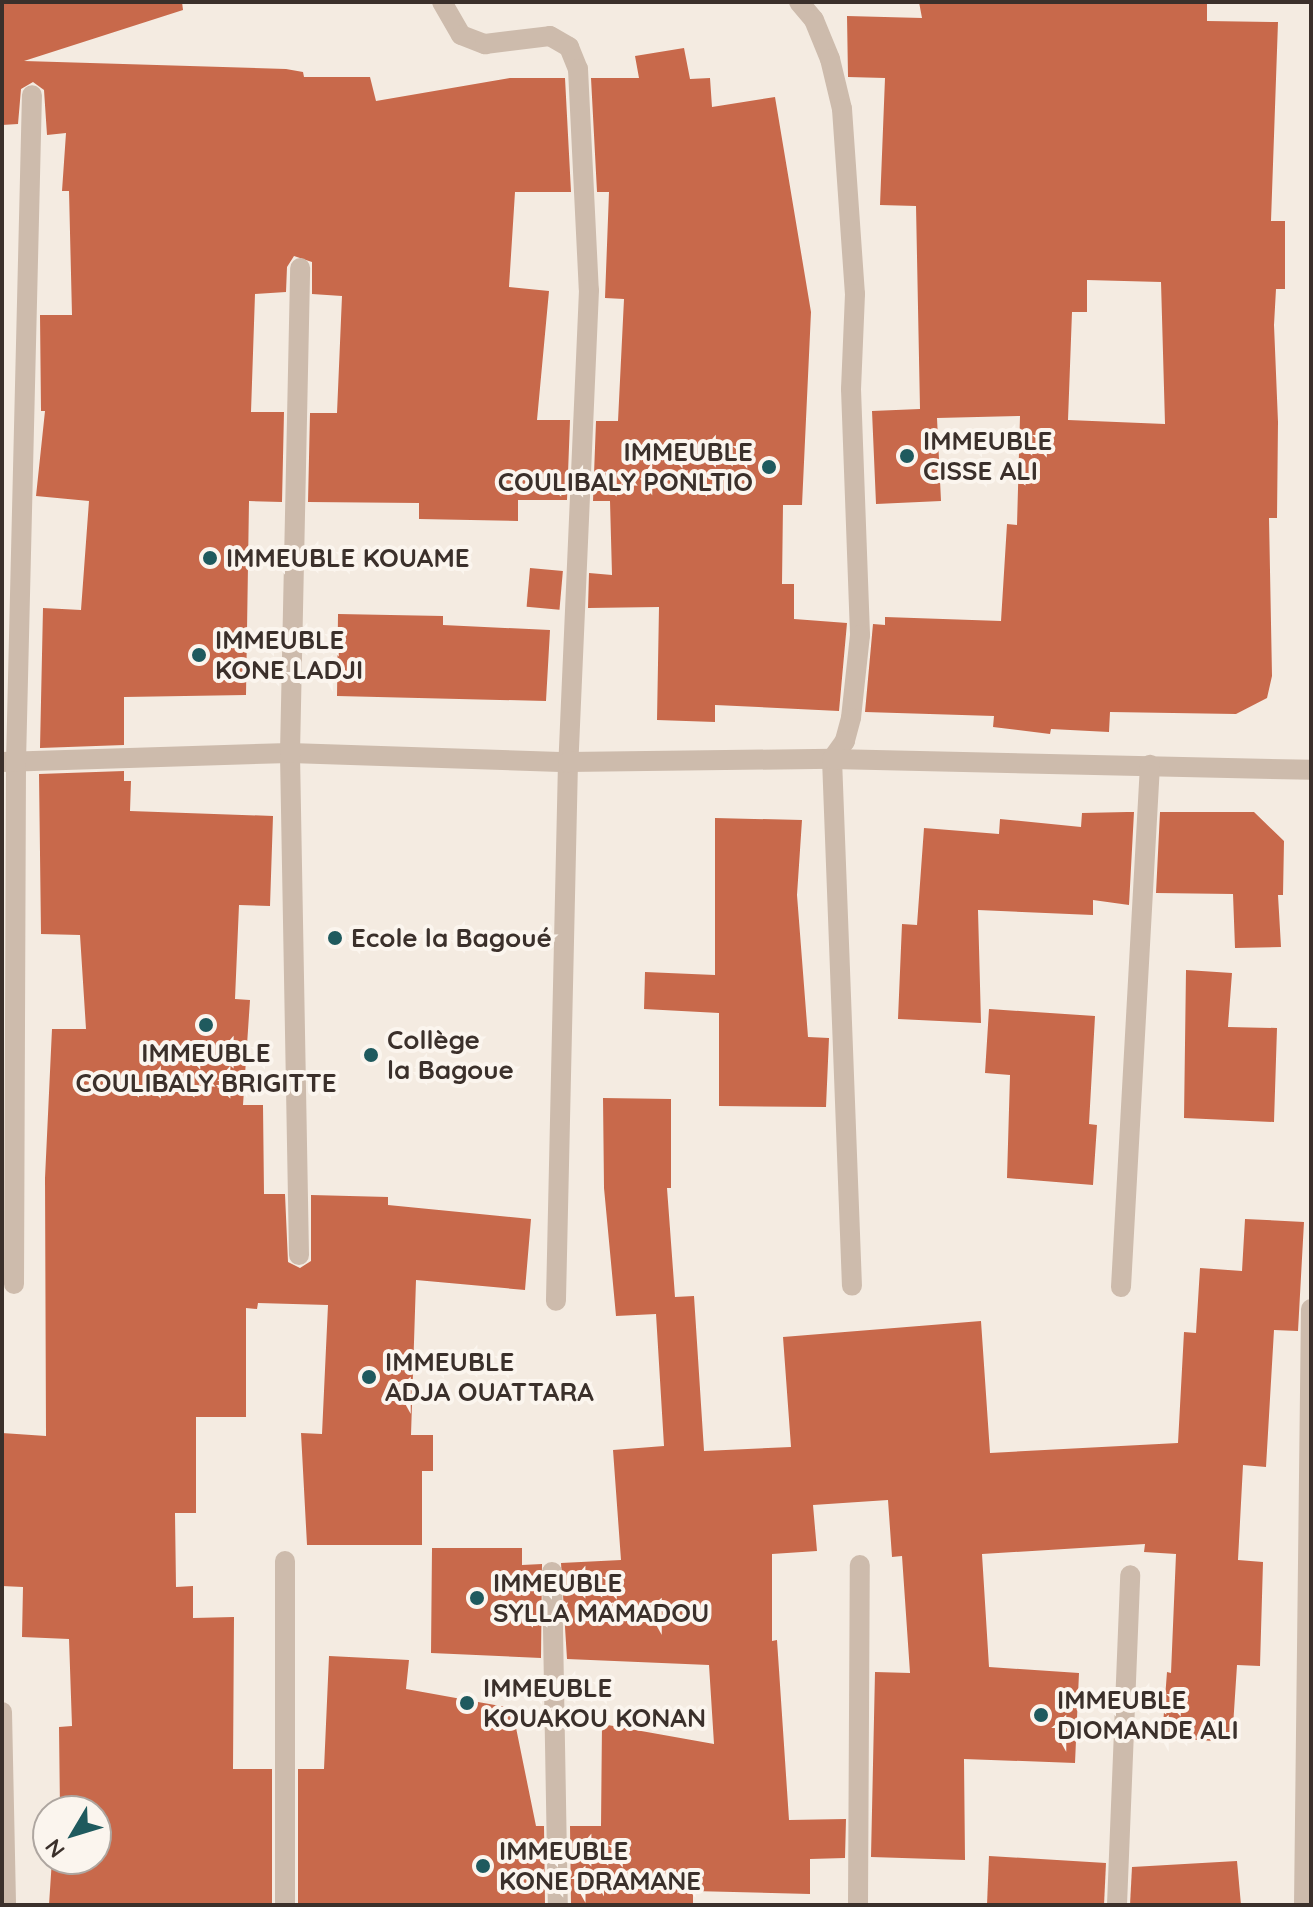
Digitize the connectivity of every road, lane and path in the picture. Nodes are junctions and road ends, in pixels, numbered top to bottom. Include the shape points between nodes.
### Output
1 (442, 2) edge
2 (799, 2) edge
3 (32, 95) dead end
4 (300, 268) dead end
5 (290, 753) junction
6 (832, 759) junction
7 (9, 762) edge
8 (568, 762) junction
9 (1150, 765) junction
10 (1311, 770) edge
11 (299, 1255) dead end
12 (14, 1284) dead end
13 (852, 1286) dead end
14 (1121, 1287) dead end
15 (556, 1301) dead end
16 (1311, 1309) edge
17 (285, 1561) dead end
18 (860, 1565) dead end
19 (552, 1572) dead end
20 (1130, 1575) dead end
21 (2, 1712) edge
22 (6, 1905) edge
23 (285, 1905) edge
24 (558, 1905) edge
25 (858, 1905) edge
26 (1117, 1905) edge
27 (1304, 1905) edge

1 - 8 street via 461,35 485,44 550,36 569,47 578,69 589,290
2 - 6 street via 824,46 842,109 855,294 851,389 860,635 851,718 845,741
3 - 7 street
4 - 5 street
5 - 7 street
5 - 8 street
5 - 11 street
6 - 8 street
6 - 9 street
6 - 13 street
7 - 12 street
8 - 15 street
9 - 10 street
9 - 14 street
16 - 27 street
17 - 23 street
18 - 25 street
19 - 24 street
20 - 26 street
21 - 22 street

